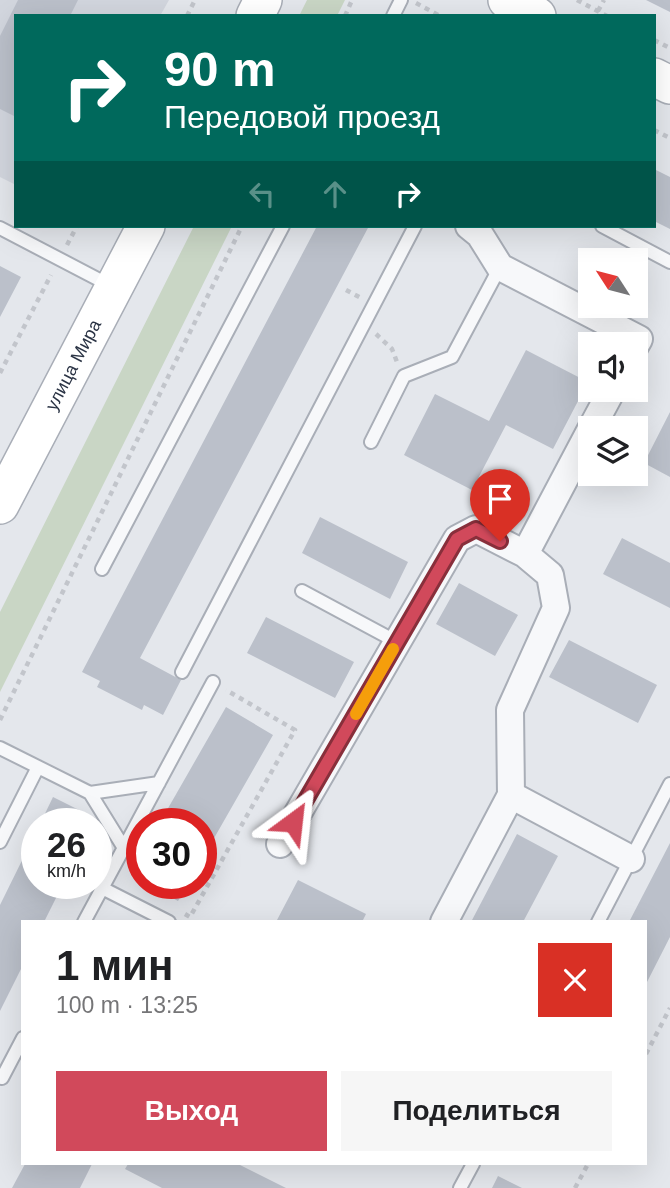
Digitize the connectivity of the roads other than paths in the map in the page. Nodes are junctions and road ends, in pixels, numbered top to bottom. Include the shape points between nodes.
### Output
1 (507, 0) edge
2 (533, 14) edge
3 (0, 228) edge
4 (145, 228) edge
5 (282, 228) edge
6 (414, 228) edge
7 (471, 228) edge
8 (607, 228) edge
9 (670, 262) edge
10 (500, 267) junction
11 (114, 288) junction
12 (625, 332) edge
13 (371, 442) dead end
14 (578, 453) edge
15 (0, 505) edge
16 (525, 554) junction
17 (102, 569) dead end
18 (302, 591) dead end
19 (397, 642) junction
20 (182, 672) dead end
21 (213, 682) road end
22 (0, 748) edge
23 (38, 767) junction
24 (159, 783) junction
25 (670, 784) edge
26 (90, 793) junction
27 (511, 795) junction
28 (0, 842) edge
29 (280, 844) dead end
30 (124, 848) junction
31 (631, 859) junction
32 (112, 870) edge
33 (112, 893) edge
34 (96, 899) edge
35 (85, 920) edge
36 (165, 920) edge
37 (445, 920) edge
38 (599, 920) edge
39 (21, 1042) edge
40 (0, 1077) edge
41 (472, 1165) edge
42 (460, 1188) edge

1 - 2 main road
3 - 11 lane
4 - 11 main road, улица Мира
5 - 17 lane
6 - 20 lane
7 - 10 street
8 - 9 lane
10 - 12 street
10 - 13 lane via 452,357 404,376
11 - 15 main road, улица Мира
14 - 16 street
16 - 19 street via 476,529 457,539
16 - 27 street via 550,575 556,608 510,710
18 - 19 lane
19 - 29 street
21 - 24 lane
22 - 23 lane
23 - 26 lane
23 - 28 lane
24 - 26 lane
24 - 30 lane
25 - 31 lane
26 - 30 lane
27 - 31 street
27 - 37 street
30 - 32 lane
31 - 38 lane
33 - 36 lane
34 - 35 lane
39 - 40 lane
41 - 42 lane

